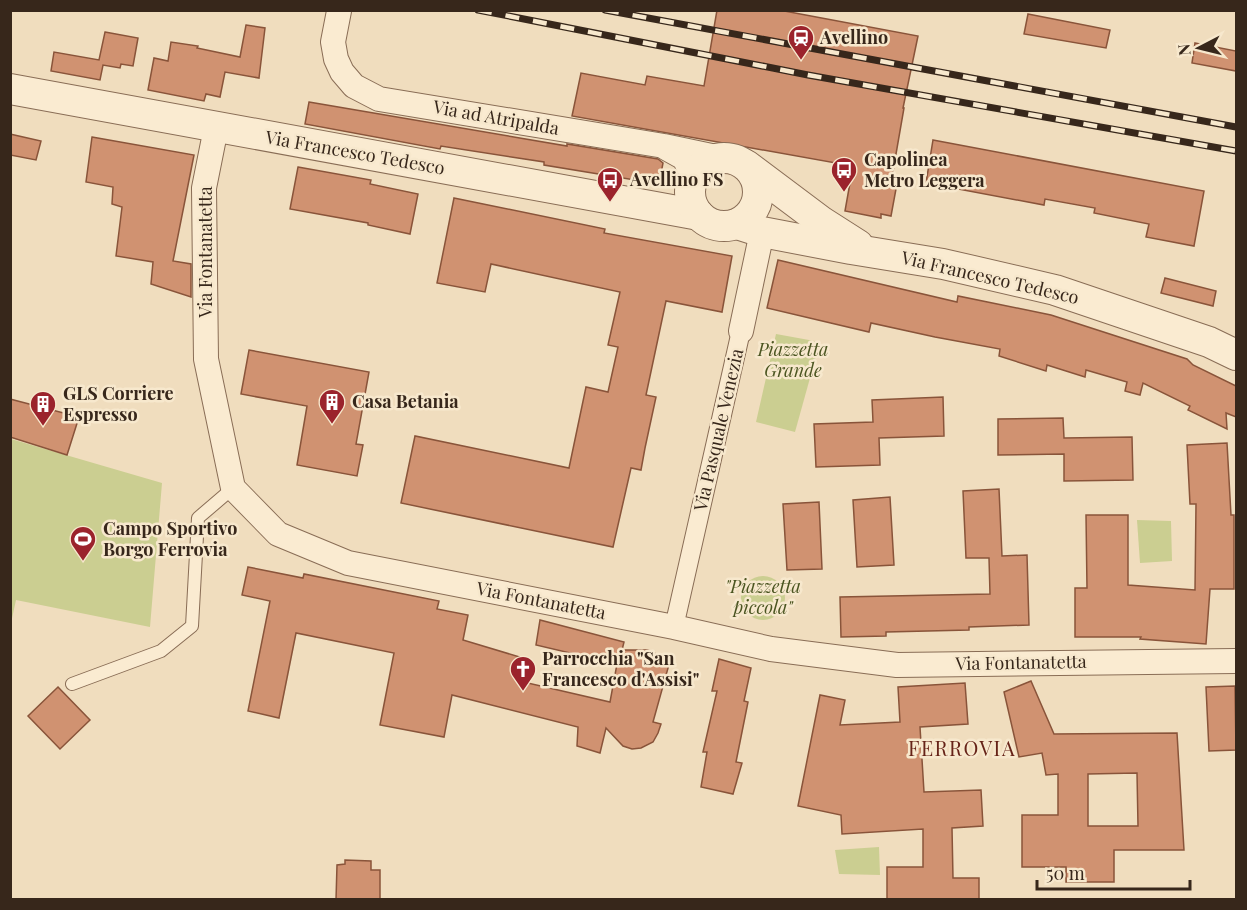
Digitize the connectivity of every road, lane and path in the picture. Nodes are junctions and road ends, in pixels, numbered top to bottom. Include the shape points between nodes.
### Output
1 (339, 11) edge
2 (10, 89) edge
3 (216, 128) junction
4 (664, 147) junction
5 (733, 161) junction
6 (694, 195) junction
7 (750, 228) junction
8 (868, 252) junction
9 (741, 331) joint
10 (1236, 355) edge
11 (233, 488) junction
12 (674, 627) junction
13 (1236, 661) edge
14 (72, 684) dead end

1 - 4 street, Via ad Atripalda via 333,42 336,59 354,86 379,99
2 - 3 street, Via Francesco Tedesco
3 - 6 street, Via Francesco Tedesco via 653,206
3 - 11 street, Via Fontanatetta via 204,188 206,359
4 - 5 street, Via ad Atripalda
4 - 6 street via 684,158
5 - 6 street via 710,160 700,167
5 - 7 street via 753,174 757,185 758,196 747,217
5 - 8 street
6 - 7 street, Via Francesco Tedesco via 707,222
7 - 8 street, Via Francesco Tedesco
7 - 9 street, Via Pasquale Venezia
8 - 10 street, Via Francesco Tedesco via 943,264 1055,290 1209,342
9 - 12 street, Via Pasquale Venezia
11 - 12 street, Via Fontanatetta via 278,534 348,563
11 - 14 lane via 198,518 192,626 161,651
12 - 13 street, Via Fontanatetta via 771,649 897,664

